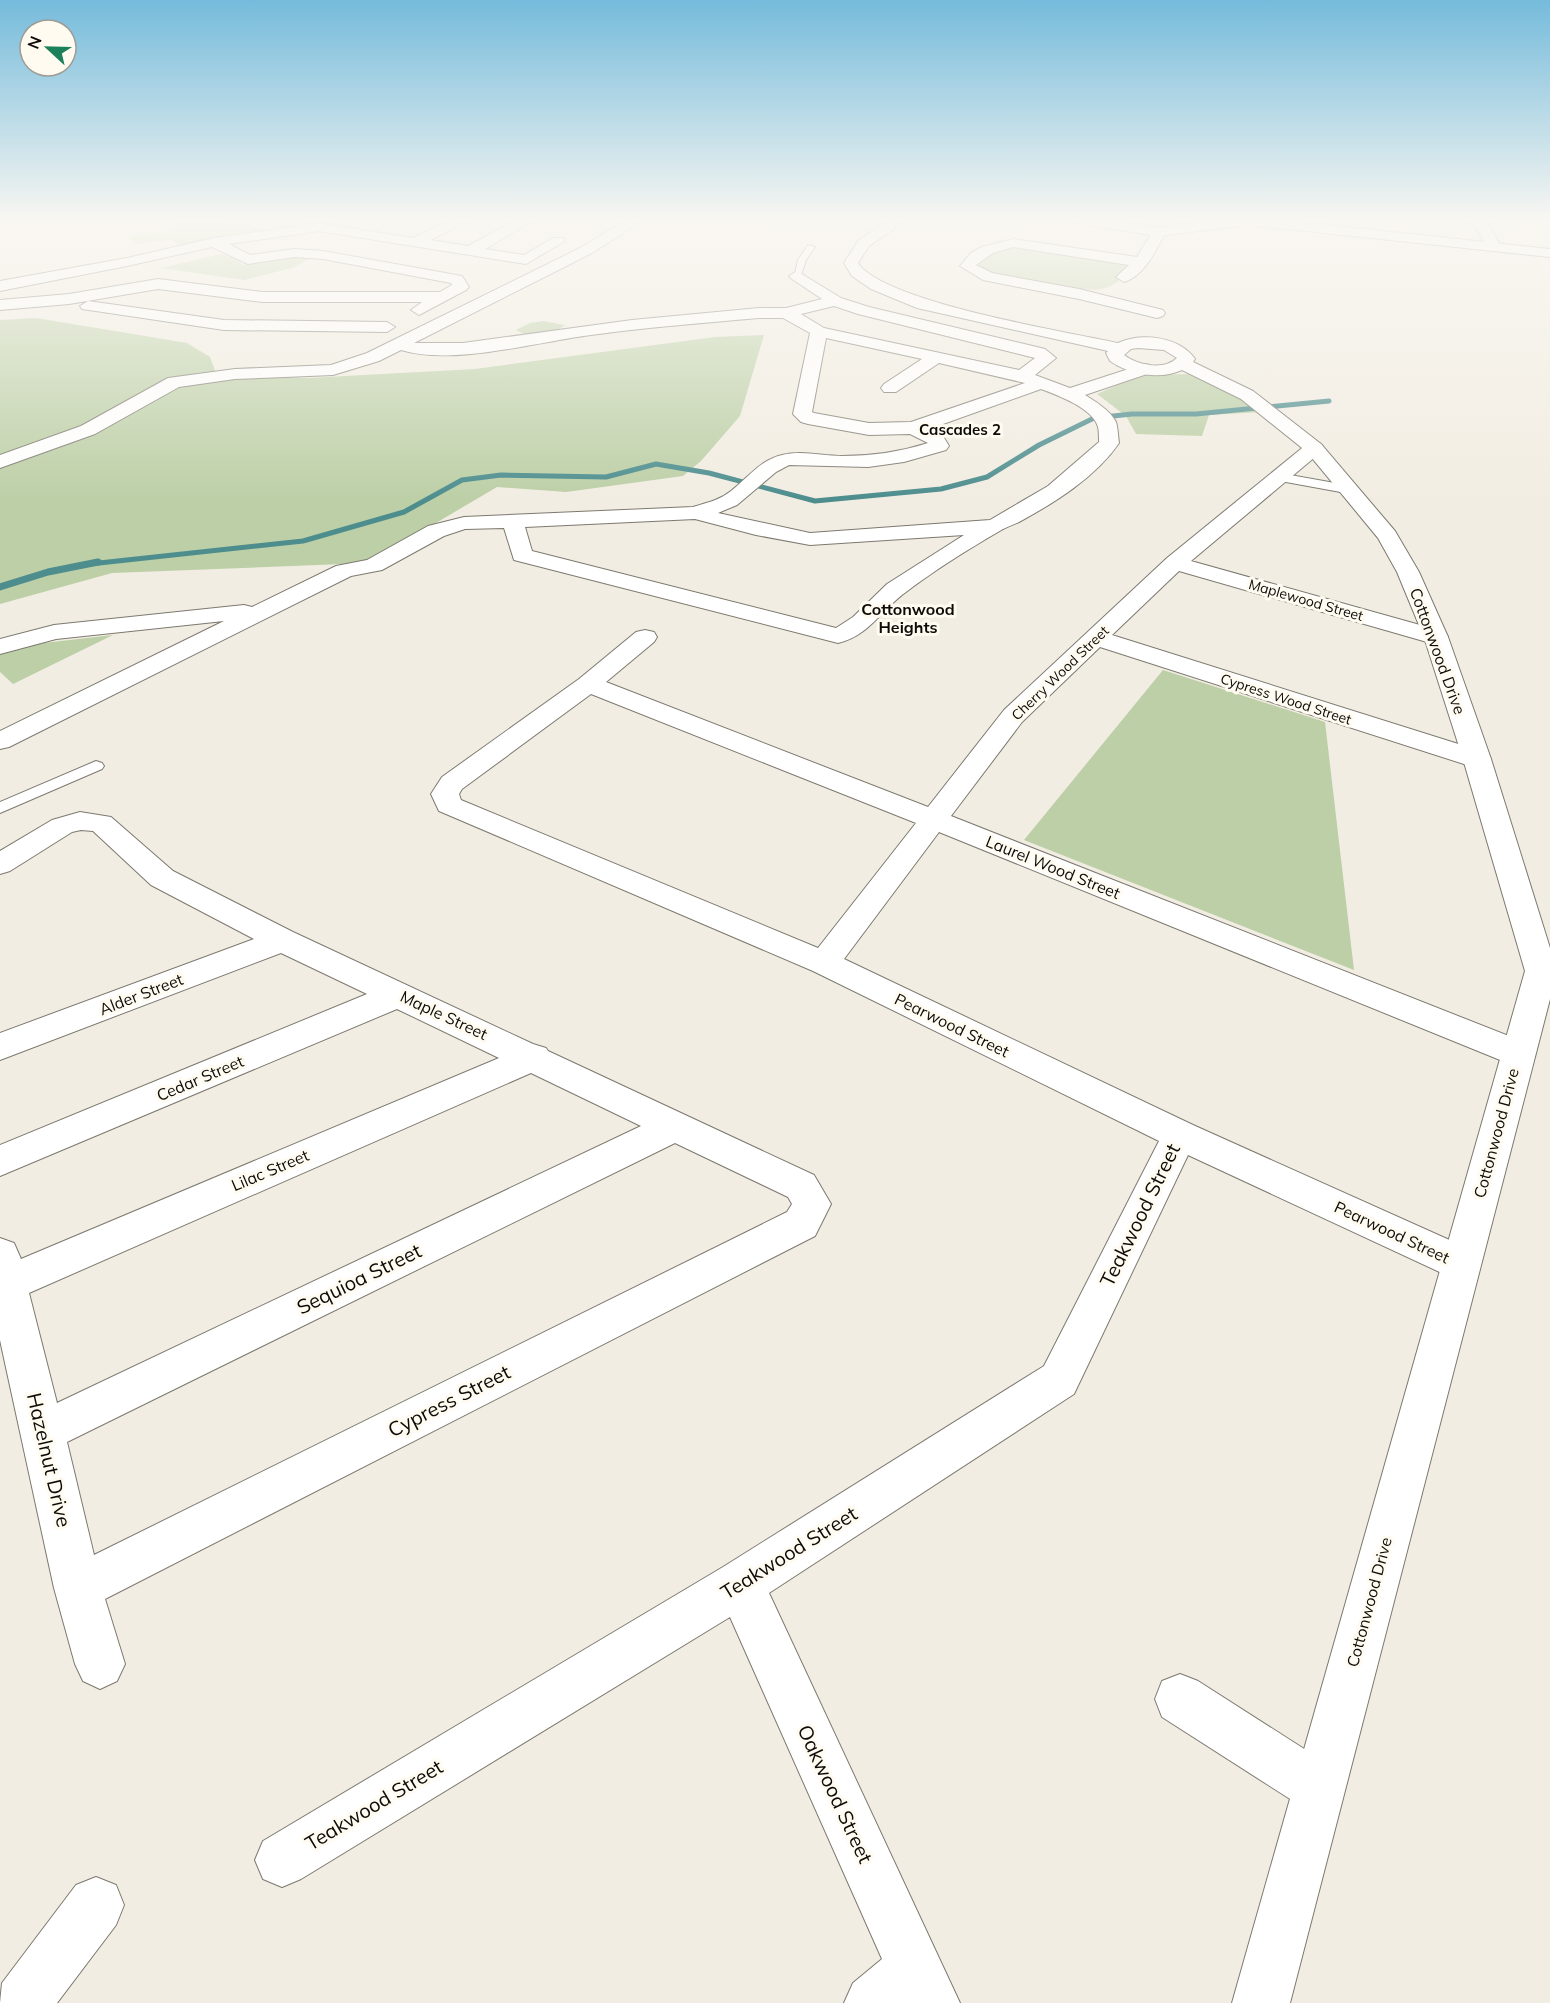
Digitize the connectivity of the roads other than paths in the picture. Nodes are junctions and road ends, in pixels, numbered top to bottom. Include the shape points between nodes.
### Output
1 (141, 313) edge
2 (412, 313) edge
3 (461, 313) edge
4 (754, 313) edge
5 (787, 313) edge
6 (875, 313) edge
7 (959, 313) edge
8 (557, 318) dead end
9 (387, 327) junction
10 (589, 330) junction
11 (819, 332) junction
12 (400, 344) junction
13 (348, 345) dead end
14 (1119, 355) junction
15 (937, 357) junction
16 (1183, 364) junction
17 (1144, 369) junction
18 (1022, 376) junction
19 (1046, 385) junction
20 (890, 388) dead end
21 (1071, 394) junction
22 (913, 428) junction
23 (1314, 448) junction
24 (0, 462) edge
25 (1279, 477) junction
26 (1346, 489) junction
27 (695, 513) junction
28 (513, 520) junction
29 (994, 526) junction
30 (1175, 563) junction
31 (267, 610) junction
32 (645, 637) dead end
33 (1436, 637) junction
34 (1096, 638) junction
35 (0, 647) edge
36 (588, 684) junction
37 (0, 741) edge
38 (1477, 759) junction
39 (96, 766) dead end
40 (0, 808) edge
41 (933, 819) junction
42 (0, 864) edge
43 (282, 940) junction
44 (824, 963) junction
45 (400, 994) junction
46 (0, 1047) edge
47 (1517, 1053) junction
48 (534, 1057) junction
49 (675, 1126) junction
50 (1180, 1136) junction
51 (0, 1161) edge
52 (812, 1204) joint
53 (1460, 1263) junction
54 (3, 1270) edge
55 (44, 1432) junction
56 (740, 1584) junction
57 (78, 1588) junction
58 (100, 1664) dead end
59 (1180, 1699) dead end
60 (1319, 1788) junction
61 (282, 1860) dead end
62 (96, 1905) dead end
63 (923, 1986) edge
64 (22, 2003) edge
65 (873, 2003) edge
66 (1261, 2003) edge

1 - 9 street via 224,325
2 - 9 street
3 - 12 street
4 - 10 street
5 - 11 street
6 - 18 street via 1047,358
7 - 14 street
8 - 10 street via 582,323
9 - 13 street
10 - 12 street via 510,334 440,349 409,349
11 - 15 street
11 - 22 street via 802,414 869,429
12 - 24 street via 333,370 235,374 174,382 88,430
14 - 16 street via 1138,343 1165,346 1183,354
14 - 17 street
14 - 19 street via 1091,376
15 - 18 street
15 - 20 street
16 - 17 street
16 - 23 street, Cottonwood Drive via 1247,395
17 - 21 street
18 - 19 street
19 - 21 street
19 - 22 street
21 - 29 street via 1107,423 1109,443 1094,459 1019,514
22 - 27 street via 936,440 939,446 888,459 783,461 772,465 731,501
23 - 25 street, Cherry Wood Street
23 - 26 street, Cottonwood Drive
25 - 26 lane
25 - 30 street, Cherry Wood Street
26 - 33 street, Cottonwood Drive via 1387,536 1408,572
27 - 28 street
27 - 29 street via 810,539
28 - 29 street via 522,555 838,636 849,633 894,590
28 - 31 street via 464,523 436,531 374,565 344,572
30 - 33 street, Maplewood Street
30 - 34 street, Cherry Wood Street
31 - 35 street via 54,632
31 - 37 street
32 - 36 street
33 - 38 street, Cottonwood Drive
34 - 38 street, Cypress Wood Street
34 - 41 street, Cherry Wood Street via 1013,716
36 - 41 street, Laurel Wood Street
36 - 44 street, Pearwood Street via 452,783 445,794 449,805
38 - 47 street, Cottonwood Drive via 1541,971
39 - 40 lane
41 - 44 street, Cherry Wood Street
41 - 47 street, Laurel Wood Street
42 - 43 street, Maple Street via 62,826 80,821 101,823 162,878
43 - 45 street, Maple Street
43 - 46 street, Alder Street
44 - 50 street, Pearwood Street
45 - 48 street, Maple Street
45 - 51 street, Cedar Street
47 - 53 street, Cottonwood Drive
48 - 49 street, Maple Street
48 - 54 street, Lilac Street
49 - 52 street, Maple Street via 801,1186
49 - 55 street, Sequioa Street
50 - 53 street, Pearwood Street
50 - 56 street, Teakwood Street via 1059,1380
52 - 57 street, Cypress Street via 801,1224
53 - 60 street, Cottonwood Drive
54 - 55 street, Hazelnut Drive
55 - 57 street, Hazelnut Drive
56 - 61 street, Teakwood Street
56 - 63 street, Oakwood Street
57 - 58 street, Hazelnut Drive
59 - 60 street
60 - 66 street, Cottonwood Drive
62 - 64 street
63 - 65 street

